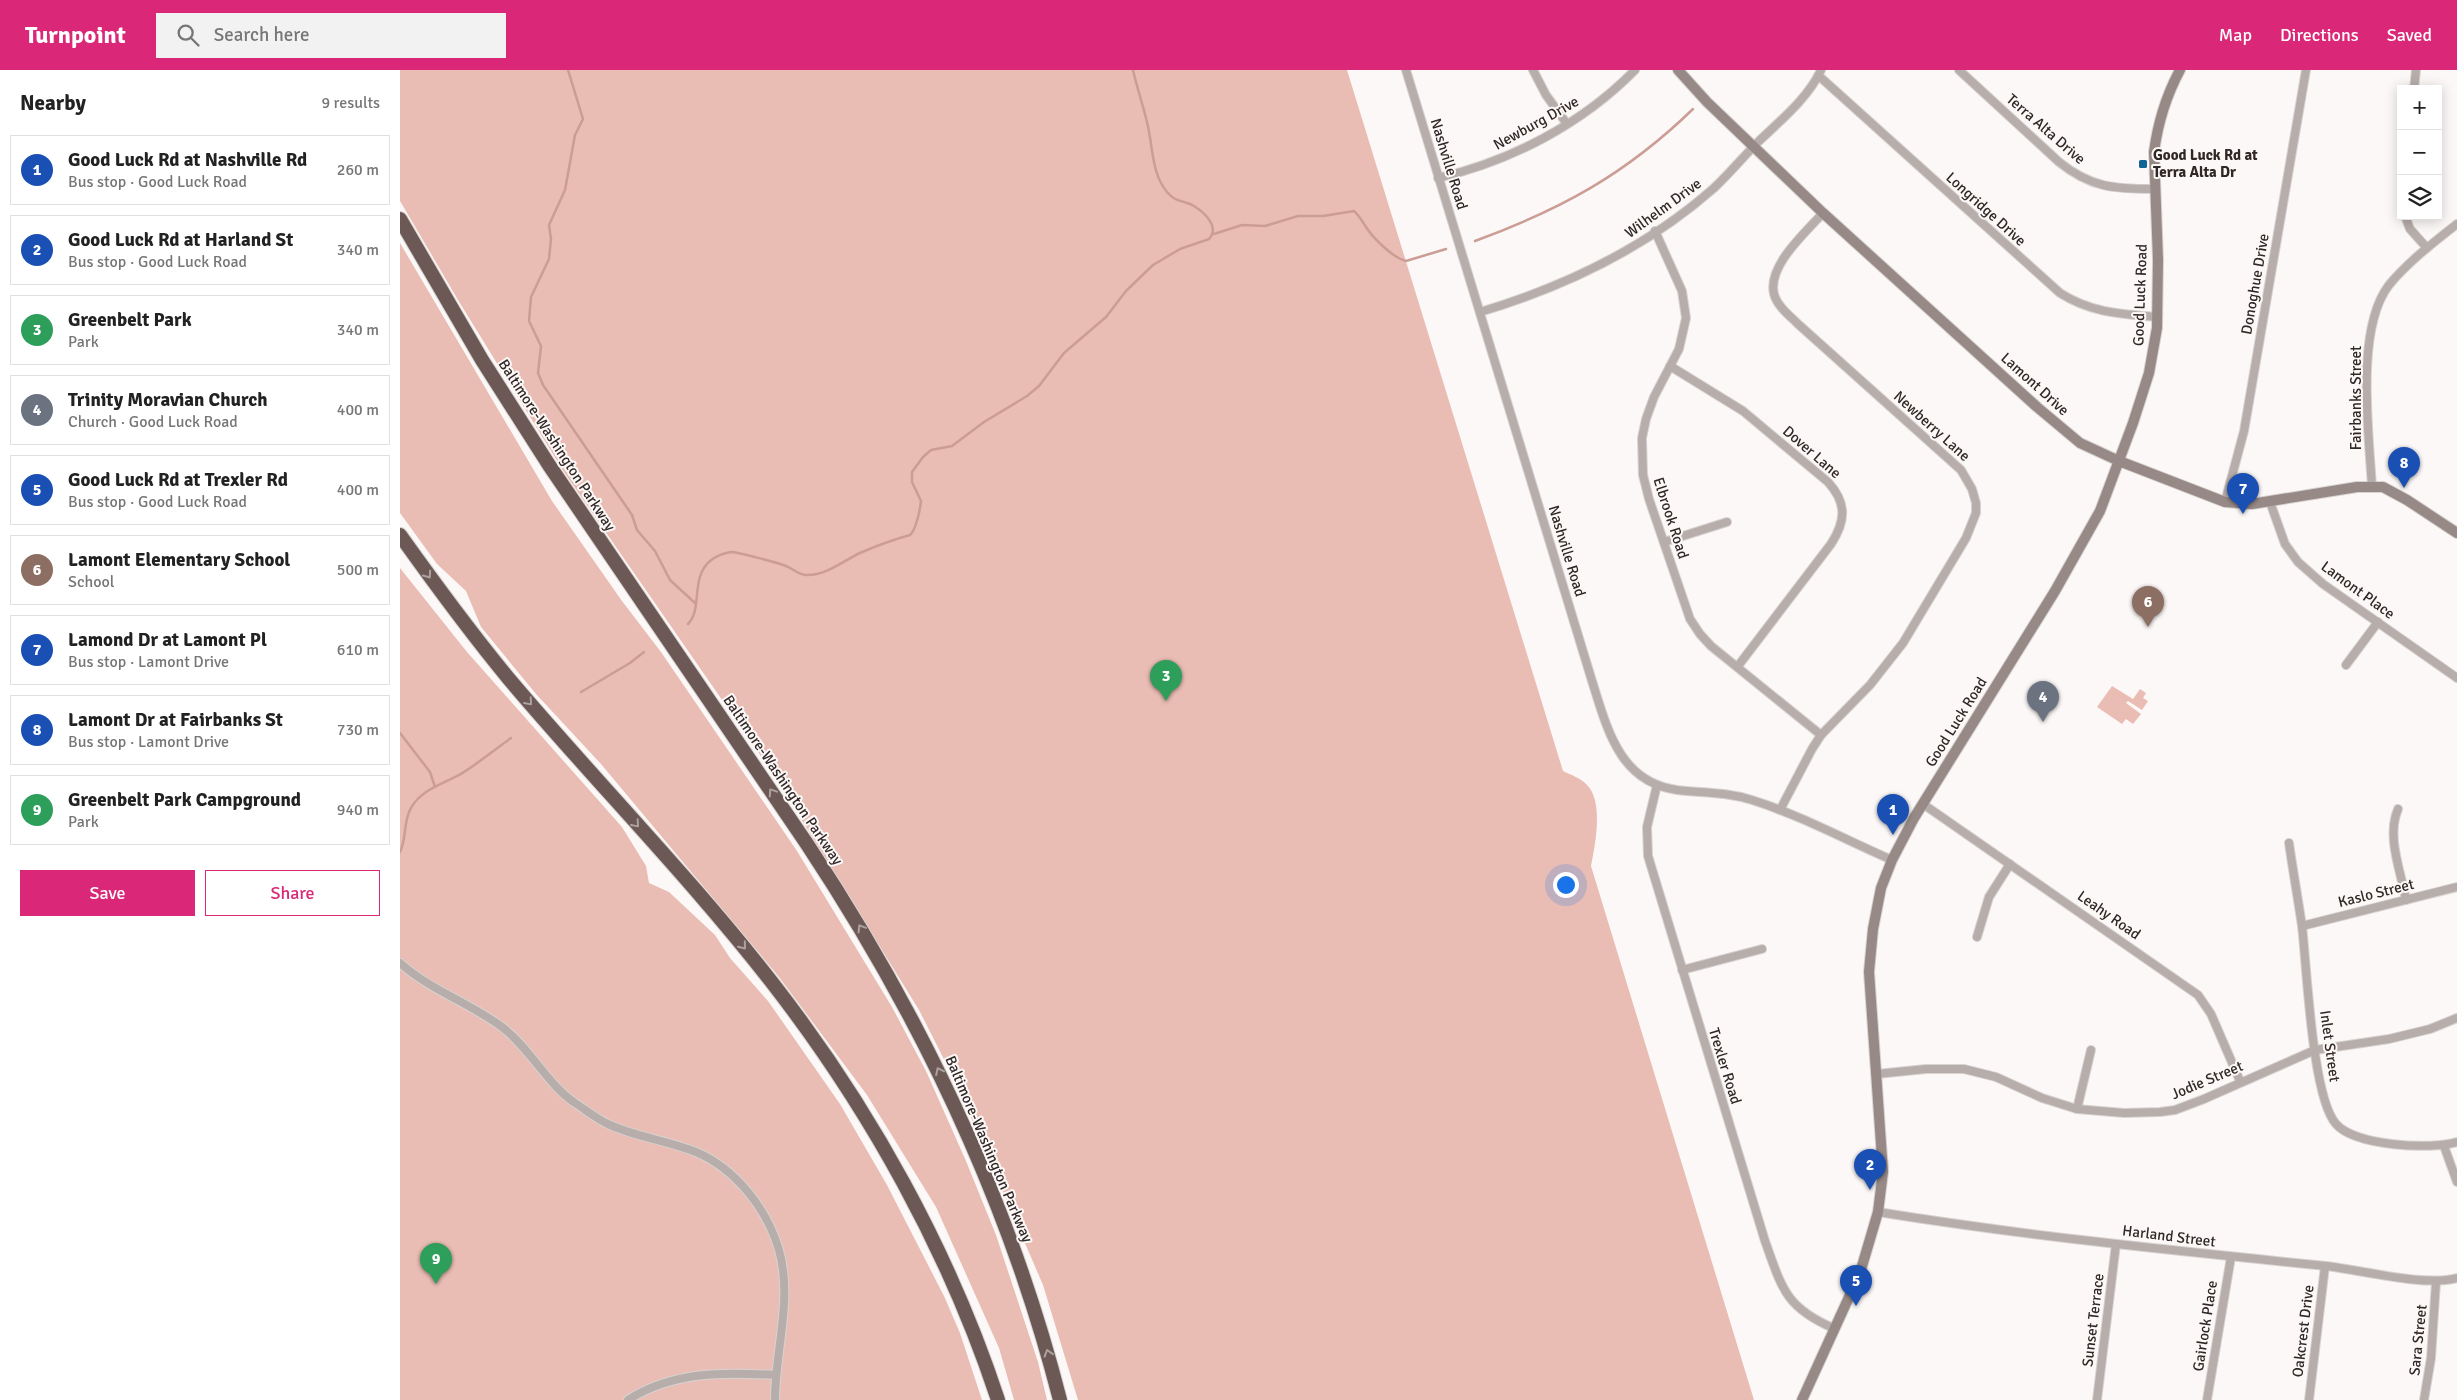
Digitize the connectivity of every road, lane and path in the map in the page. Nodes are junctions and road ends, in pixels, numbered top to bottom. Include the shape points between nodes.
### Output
1 (1406, 70) edge
2 (1533, 70) edge
3 (1635, 70) edge
4 (1678, 70) edge
5 (1959, 70) edge
6 (2180, 70) edge
7 (2306, 70) edge
8 (2416, 70) edge
9 (1820, 73) edge
10 (2414, 85) edge
11 (1567, 124) junction
12 (1754, 146) junction
13 (1438, 178) junction
14 (2154, 189) junction
15 (1823, 213) junction
16 (400, 219) edge
17 (2407, 220) edge
18 (2457, 224) edge
19 (1656, 231) junction
20 (2427, 248) junction
21 (1480, 312) junction
22 (2158, 317) junction
23 (1670, 366) junction
24 (2119, 461) junction
25 (2372, 487) junction
26 (2225, 502) junction
27 (2270, 502) junction
28 (1727, 522) dead end
29 (2457, 533) edge
30 (400, 535) edge
31 (1664, 542) junction
32 (2378, 622) junction
33 (2346, 665) dead end
34 (1738, 666) junction
35 (2457, 678) edge
36 (1821, 735) junction
37 (1657, 785) junction
38 (1923, 804) junction
39 (2398, 808) dead end
40 (1780, 810) junction
41 (2289, 844) dead end
42 (1892, 860) junction
43 (2010, 864) junction
44 (2457, 887) edge
45 (2406, 900) junction
46 (2302, 926) junction
47 (1976, 937) dead end
48 (1762, 949) dead end
49 (400, 963) edge
50 (1682, 970) junction
51 (2457, 1018) edge
52 (2092, 1050) dead end
53 (2315, 1050) junction
54 (1877, 1074) junction
55 (2240, 1082) junction
56 (2077, 1109) junction
57 (2457, 1142) edge
58 (2444, 1146) junction
59 (2457, 1182) edge
60 (1878, 1212) junction
61 (2116, 1244) junction
62 (2231, 1257) junction
63 (2325, 1266) junction
64 (2457, 1278) edge
65 (2436, 1282) junction
66 (1833, 1328) junction
67 (776, 1375) junction
68 (628, 1400) edge
69 (775, 1400) edge
70 (998, 1400) edge
71 (1060, 1400) edge
72 (1802, 1400) edge
73 (2098, 1400) edge
74 (2207, 1400) edge
75 (2309, 1400) edge
76 (2424, 1400) edge

1 - 13 street, Nashville Road
2 - 11 street
3 - 11 street, Newburg Drive via 1607,96
4 - 12 main road, Lamont Drive
5 - 14 street, Terra Alta Drive via 2074,173 2101,186
6 - 14 main road, Good Luck Road via 2159,122 2154,152
7 - 26 street, Donoghue Drive via 2250,394 2236,467
8 - 10 street
9 - 12 street, Wilhelm Drive
9 - 22 street, Longridge Drive via 2060,293 2093,310
11 - 13 street, Newburg Drive via 1501,159 1470,171
12 - 15 main road, Lamont Drive
12 - 19 street, Wilhelm Drive via 1713,188
13 - 21 street, Nashville Road
14 - 22 main road, Good Luck Road
15 - 24 main road, Lamont Drive via 2070,435
15 - 36 street, Newberry Lane via 1778,266 1773,286 1779,305 1951,459 1966,478 1976,503 1976,513 1966,538 1903,643 1870,685
71 -> 16 highway, Baltimore-Washington Parkway via 1033,1306 986,1174 961,1116 901,997 808,844 538,449
17 - 20 street via 2410,229
18 - 20 street, Fairbanks Street
19 - 21 street, Wilhelm Drive via 1636,246 1578,277
19 - 23 street, Elbrook Road via 1673,268 1684,304 1684,330
20 - 25 street, Fairbanks Street via 2389,286 2375,316 2368,358
21 - 37 street, Nashville Road via 1612,740 1626,761
22 - 24 main road, Good Luck Road via 2149,373
23 - 31 street, Elbrook Road via 1654,397 1642,438 1643,475
23 - 34 street, Dover Lane via 1743,411 1828,482 1843,506 1843,522 1831,544
24 - 26 main road, Lamont Drive
24 - 38 main road, Good Luck Road via 2100,511 2075,556
25 - 27 main road, Lamont Drive
25 - 29 main road, Lamont Drive via 2383,487 2396,493
26 - 27 main road, Lamont Drive
27 - 32 street, Lamont Place via 2285,544 2298,562 2322,584
28 - 31 street
30 -> 70 highway via 460,618 736,937 812,1036 852,1097 918,1212 969,1323
31 - 34 street, Elbrook Road via 1690,619 1711,646
32 - 33 street
32 - 35 street, Lamont Place
34 - 36 street, Elbrook Road
36 - 40 street, Newberry Lane
37 - 40 street, Nashville Road via 1678,790 1725,793
37 - 50 street, Trexler Road via 1647,827 1648,856
38 - 42 main road, Good Luck Road
38 - 43 street, Leahy Road
39 - 45 street via 2394,818 2394,845
40 - 42 street, Nashville Road
41 - 46 street, Inlet Street
42 - 54 main road, Good Luck Road via 1881,888 1870,950 1870,1005
43 - 47 street via 1989,896
43 - 55 street, Leahy Road via 2198,995 2211,1014
44 - 45 street, Kaslo Street
45 - 46 street, Kaslo Street
46 - 53 street, Inlet Street
48 - 50 street
49 - 67 street via 502,1027 573,1102 609,1125 696,1152 718,1165 750,1194 772,1232 784,1276
50 - 66 street, Trexler Road via 1744,1176 1783,1289 1802,1312
51 - 53 street, Jodie Street via 2430,1029 2389,1039
52 - 56 street
53 - 55 street, Jodie Street
53 - 58 street, Inlet Street via 2325,1103 2330,1116 2341,1129 2375,1140
54 - 56 street, Jodie Street via 1926,1069 1974,1071
54 - 60 main road, Good Luck Road via 1884,1172
55 - 56 street, Jodie Street via 2190,1104 2160,1112
57 - 58 street, Inlet Street
58 - 59 street
60 - 61 street, Harland Street
60 - 66 main road, Good Luck Road via 1860,1273
61 - 62 street, Harland Street
61 - 73 street, Sunset Terrace
62 - 63 street, Harland Street
62 - 74 street, Gairlock Place
63 - 65 street, Harland Street
63 - 75 street, Oakcrest Drive
64 - 65 street, Harland Street
65 - 76 street, Sara Street via 2431,1358
66 - 72 main road, Good Luck Road
67 - 68 street via 699,1374 654,1386
67 - 69 street

